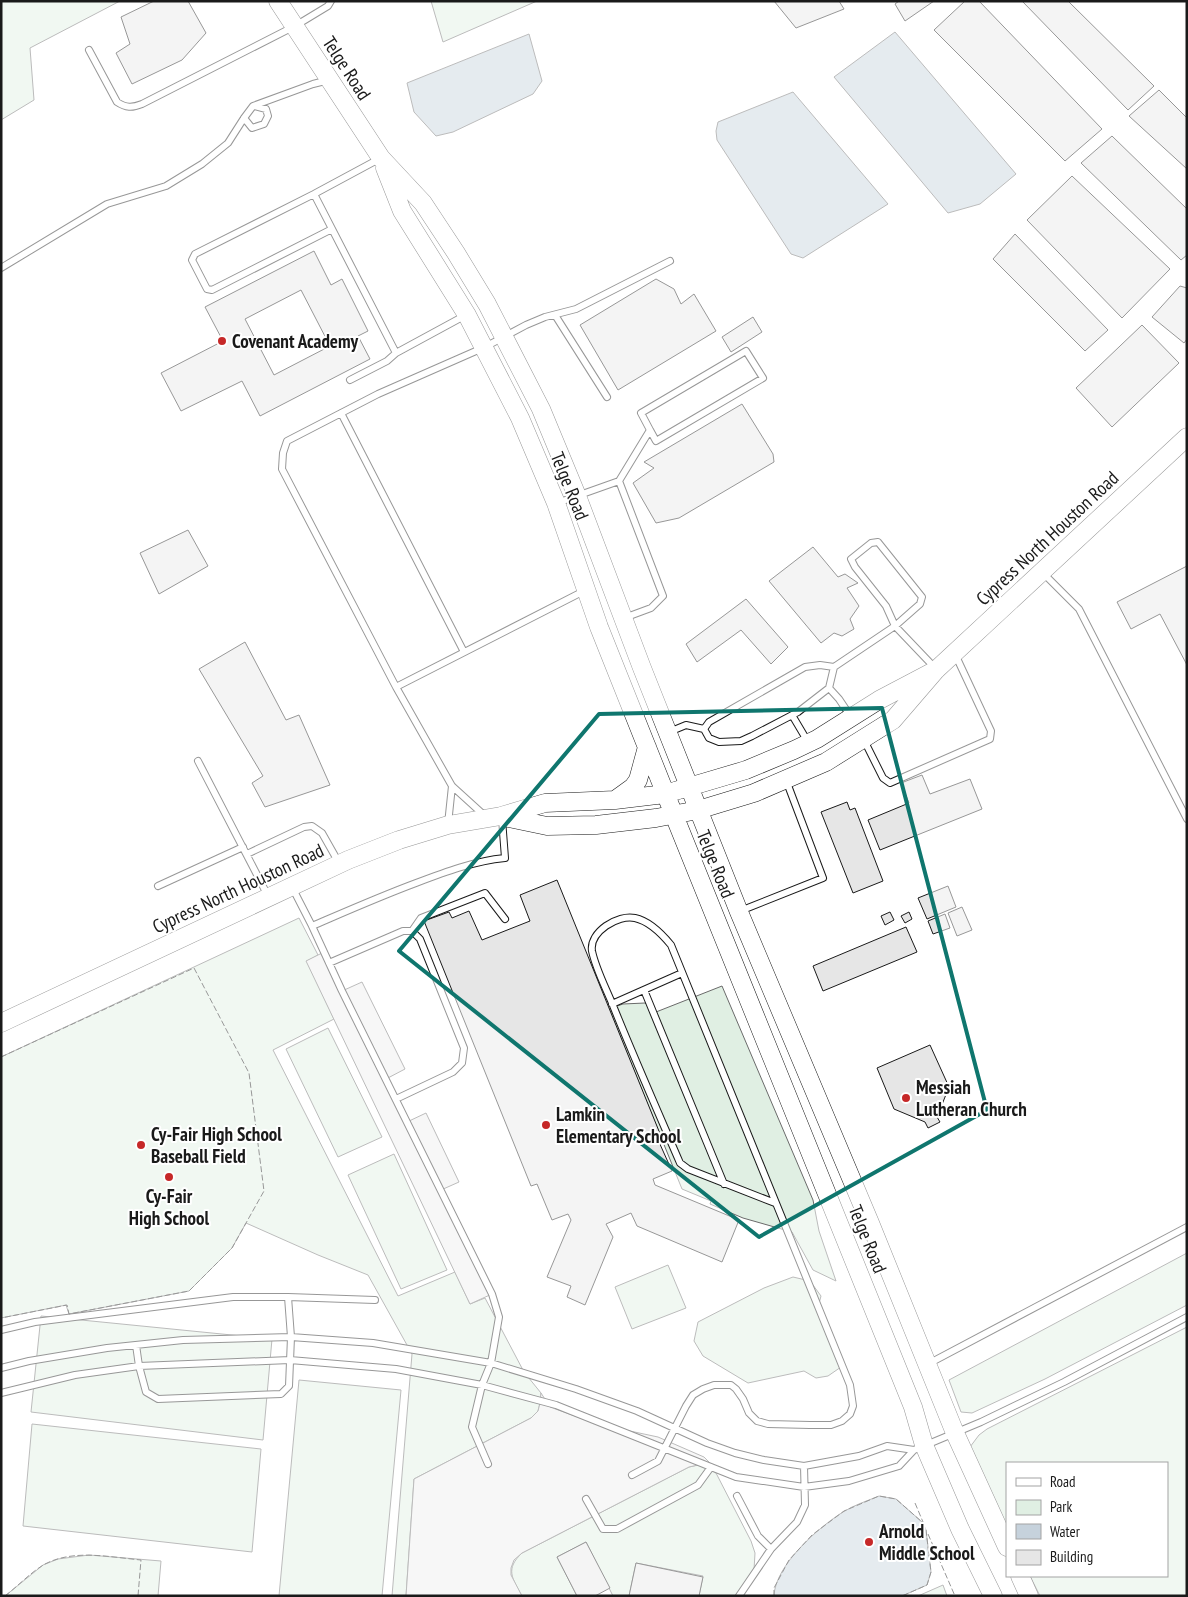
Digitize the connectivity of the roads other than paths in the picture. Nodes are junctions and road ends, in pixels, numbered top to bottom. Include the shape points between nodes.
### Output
1 (278, 1) edge
2 (331, 1) edge
3 (295, 26) junction
4 (89, 50) dead end
5 (330, 80) junction
6 (253, 106) junction
7 (244, 118) junction
8 (380, 158) junction
9 (314, 194) junction
10 (332, 229) junction
11 (670, 261) dead end
12 (1, 268) edge
13 (467, 315) junction
14 (554, 315) junction
15 (504, 336) junction
16 (485, 347) junction
17 (396, 353) junction
18 (350, 380) dead end
19 (607, 397) dead end
20 (341, 413) junction
21 (650, 430) junction
22 (1187, 437) edge
23 (619, 481) junction
24 (577, 496) junction
25 (556, 503) junction
26 (1042, 572) junction
27 (586, 590) junction
28 (623, 619) junction
29 (895, 626) junction
30 (464, 652) junction
31 (955, 653) junction
32 (834, 667) junction
33 (936, 670) junction
34 (396, 687) junction
35 (829, 688) junction
36 (792, 715) junction
37 (852, 718) junction
38 (704, 729) junction
39 (668, 733) junction
40 (864, 739) junction
41 (808, 743) junction
42 (647, 747) junction
43 (198, 761) dead end
44 (786, 780) junction
45 (452, 786) junction
46 (689, 787) junction
47 (665, 794) junction
48 (615, 800) junction
49 (698, 810) junction
50 (674, 816) junction
51 (494, 817) junction
52 (1187, 819) edge
53 (448, 825) junction
54 (243, 847) junction
55 (247, 854) junction
56 (339, 864) junction
57 (158, 886) dead end
58 (291, 886) junction
59 (269, 897) junction
60 (739, 912) junction
61 (505, 919) dead end
62 (312, 926) junction
63 (412, 931) junction
64 (329, 963) junction
65 (682, 973) junction
66 (644, 990) junction
67 (612, 1004) junction
68 (1, 1023) edge
69 (396, 1099) junction
70 (724, 1184) junction
71 (775, 1204) junction
72 (870, 1223) junction
73 (1187, 1227) edge
74 (843, 1233) junction
75 (288, 1297) junction
76 (375, 1300) dead end
77 (1187, 1316) edge
78 (1, 1330) edge
79 (291, 1337) junction
80 (136, 1344) junction
81 (290, 1360) junction
82 (491, 1363) junction
83 (927, 1364) junction
84 (139, 1366) junction
85 (1, 1368) edge
86 (482, 1385) junction
87 (1, 1393) edge
88 (675, 1429) junction
89 (955, 1432) junction
90 (919, 1448) junction
91 (665, 1449) junction
92 (488, 1464) dead end
93 (804, 1466) junction
94 (711, 1467) junction
95 (632, 1475) dead end
96 (804, 1487) junction
97 (737, 1496) dead end
98 (586, 1499) dead end
99 (1006, 1545) edge
100 (771, 1549) junction
101 (1020, 1577) edge
102 (738, 1596) edge
103 (992, 1596) edge
104 (1029, 1596) edge

1 - 3 main road, Telge Road
2 - 3 lane
3 - 4 lane via 132,108 117,102
3 - 5 main road, Telge Road
5 - 6 lane
5 - 8 main road, Telge Road
6 - 7 lane
6 - 7 lane via 266,110 268,116 264,124 252,128
7 - 12 lane via 228,143 202,164 166,186 107,204
8 - 9 lane
8 - 13 main road, Telge Road via 402,211
8 - 15 main road, Telge Road via 423,203
9 - 10 lane
9 - 10 lane via 195,254 192,260 206,289 212,290
10 - 17 lane
11 - 14 lane via 596,300
13 - 16 main road, Telge Road
13 - 17 lane
14 - 15 lane
14 - 19 lane
15 - 16 lane
15 - 24 main road, Telge Road via 541,409
16 - 20 lane
16 - 25 main road, Telge Road
17 - 18 lane
20 - 30 lane
20 - 34 lane via 287,441 282,469
21 - 21 lane via 641,413 746,351 763,378 656,441
21 - 23 lane
22 - 26 main road, Cypress North Houston Road
23 - 24 lane
23 - 28 lane via 663,596 651,608
24 - 25 lane
24 - 28 main road, Telge Road
25 - 27 main road, Telge Road
26 - 31 main road, Cypress North Houston Road
26 - 52 lane via 1079,609
27 - 30 lane
27 - 42 main road, Telge Road
28 - 39 main road, Telge Road
29 - 29 lane via 920,604 922,597 878,542 872,543 851,559 886,606
29 - 32 lane
29 - 33 lane
30 - 34 lane
31 - 33 main road, Cypress North Houston Road
31 - 40 lane via 991,731 990,739 890,783 883,778
32 - 35 lane
32 - 38 lane via 805,667 709,722
33 - 37 main road, Cypress North Houston Road
33 - 40 main road, Cypress North Houston Road via 893,720
34 - 45 lane
35 - 36 lane
35 - 37 lane
36 - 38 lane via 741,741 719,742 709,738
36 - 41 lane
37 - 41 main road, Cypress North Houston Road
38 - 39 lane via 686,725
39 - 46 main road, Telge Road
40 - 44 main road, Cypress North Houston Road via 826,762
41 - 46 main road, Cypress North Houston Road via 746,770
42 - 47 main road, Telge Road
42 - 48 main road via 638,780
43 - 54 lane
44 - 49 main road, Cypress North Houston Road
44 - 60 lane via 824,878
45 - 51 lane
45 - 53 lane
46 - 47 main road, Cypress North Houston Road
46 - 49 main road, Telge Road
47 - 48 main road, Cypress North Houston Road
47 - 50 main road, Telge Road
48 - 51 main road, Cypress North Houston Road via 545,804
49 - 50 main road, Cypress North Houston Road
49 - 60 main road, Telge Road
50 - 51 main road, Cypress North Houston Road via 621,823 548,826
50 - 74 main road, Telge Road
51 - 53 main road, Cypress North Houston Road
51 - 62 lane via 505,858 484,860 438,874
53 - 56 main road, Cypress North Houston Road
54 - 55 lane
54 - 57 lane
55 - 56 lane via 312,826 322,833
55 - 59 lane
56 - 58 main road, Cypress North Houston Road
58 - 59 main road, Cypress North Houston Road
58 - 62 lane
59 - 68 main road, Cypress North Houston Road
60 - 72 main road, Telge Road
61 - 63 lane via 485,893 421,918
62 - 64 lane
63 - 64 lane via 402,931
63 - 69 lane via 420,939 464,1048 462,1063 453,1072
64 - 69 lane
65 - 66 lane
65 - 67 lane via 671,945 662,934 633,917 611,922 597,933 592,949
65 - 71 lane
66 - 67 lane
66 - 70 lane
67 - 70 lane via 680,1163
69 - 82 lane via 492,1294 499,1317
70 - 71 lane
71 - 88 lane via 850,1385 853,1406 850,1414 831,1424 768,1424 757,1421 749,1413 743,1398 731,1385 714,1385 693,1395
72 - 74 main road
72 - 83 main road, Telge Road
73 - 83 lane
74 - 90 main road, Telge Road via 913,1407
75 - 76 lane
75 - 78 lane via 233,1297 35,1322
75 - 79 lane
77 - 89 lane via 1064,1382
79 - 80 lane
79 - 81 lane
79 - 82 lane via 373,1343
80 - 84 lane
80 - 85 lane
81 - 84 lane
81 - 84 lane via 289,1386 281,1394 158,1399 146,1392
81 - 86 lane via 396,1369
82 - 86 lane
82 - 88 lane via 576,1389
83 - 89 main road, Telge Road
84 - 87 lane via 75,1375
86 - 91 lane via 556,1405
86 - 92 lane via 472,1427
88 - 91 lane
88 - 93 lane via 735,1453
89 - 90 lane
89 - 99 main road, Telge Road
90 - 93 lane via 887,1446 859,1456
90 - 96 lane via 899,1466 848,1480
90 - 103 main road, Telge Road
91 - 94 lane
91 - 95 lane via 658,1461
93 - 96 lane
94 - 96 lane via 736,1477
94 - 98 lane via 698,1485 617,1529 603,1529
96 - 100 lane via 805,1505 797,1522
97 - 100 lane via 758,1536
100 - 102 lane
101 - 104 main road

